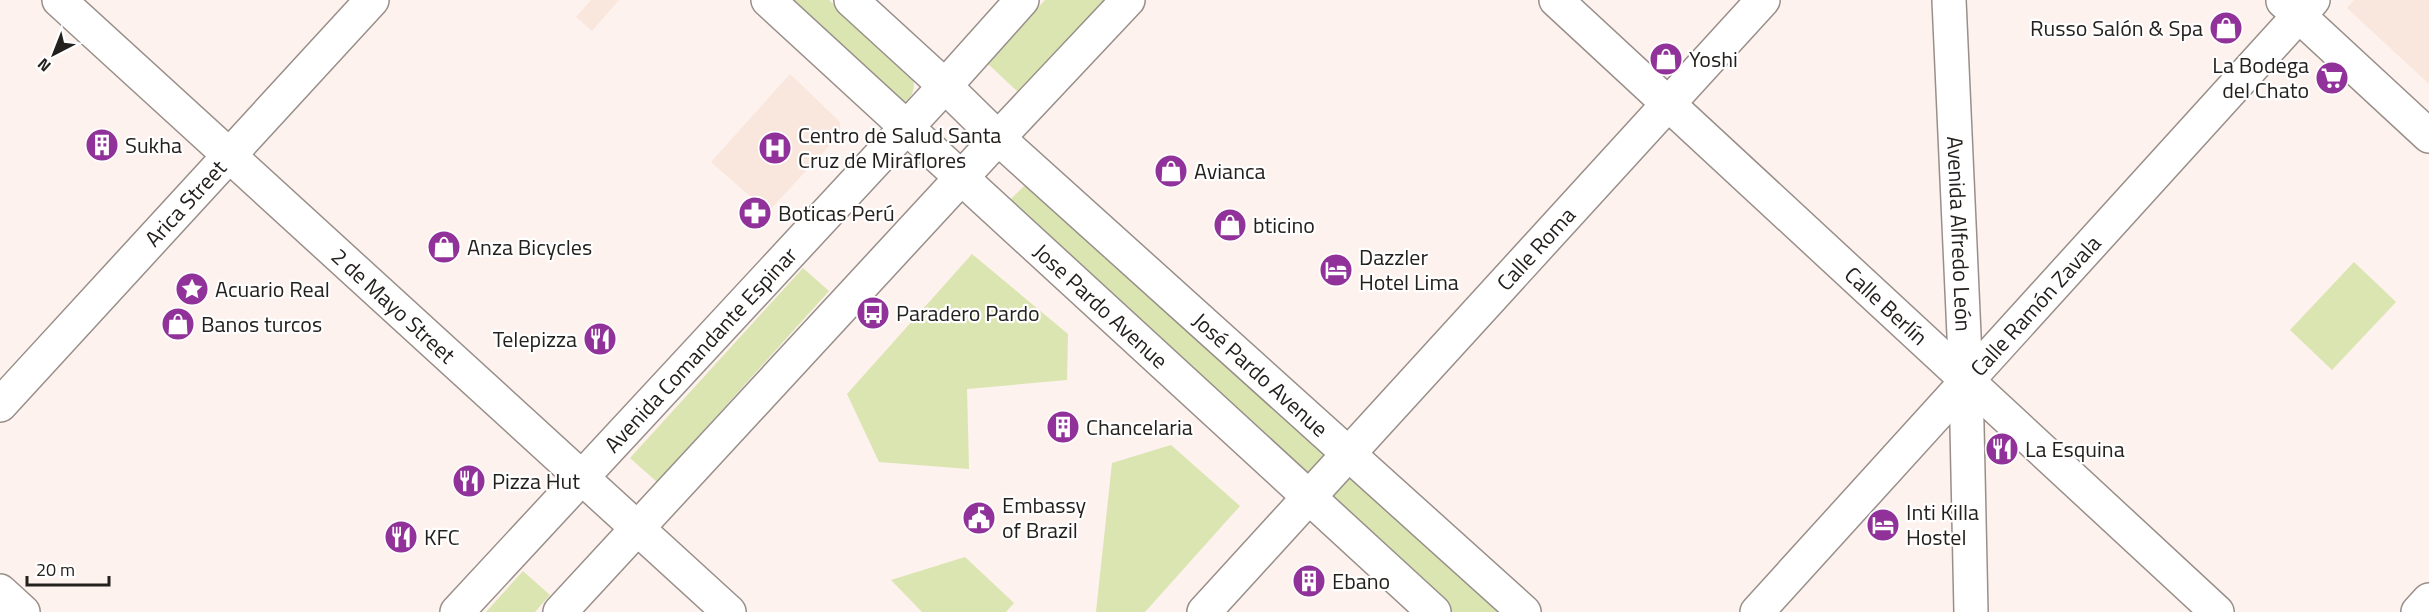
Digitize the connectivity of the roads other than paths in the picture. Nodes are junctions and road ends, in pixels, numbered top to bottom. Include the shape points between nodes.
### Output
1 (59, 0) edge
2 (372, 0) edge
3 (768, 0) edge
4 (851, 0) edge
5 (1022, 0) edge
6 (1128, 0) edge
7 (1556, 0) edge
8 (1763, 0) edge
9 (1949, 0) edge
10 (2298, 5) edge
11 (945, 86) junction
12 (1668, 104) junction
13 (907, 127) junction
14 (2429, 136) edge
15 (998, 138) junction
16 (229, 155) junction
17 (961, 177) junction
18 (1966, 380) junction
19 (0, 405) edge
20 (1349, 454) junction
21 (582, 477) junction
22 (1310, 498) junction
23 (637, 527) junction
24 (0, 591) edge
25 (2429, 600) edge
26 (23, 612) edge
27 (457, 612) edge
28 (560, 612) edge
29 (729, 612) edge
30 (1204, 612) edge
31 (1434, 612) edge
32 (1524, 612) edge
33 (1757, 612) edge
34 (1971, 612) edge
35 (2217, 612) edge
36 (2418, 612) edge

1 - 16 street, 2 de Mayo Street
2 - 16 street, Arica Street
3 - 13 street, Jose Pardo Avenue
4 - 11 street
5 - 11 street, Avenida Comandante Espinar
6 - 15 street
7 - 12 street, Calle Berlín
8 - 12 street, Calle Roma
9 - 18 street, Avenida Alfredo León
10 - 14 street
10 - 18 street, Calle Ramón Zavala
11 - 13 street, Avenida Comandante Espinar
11 - 15 street
12 - 18 street, Calle Berlín
12 - 20 street, Calle Roma
13 - 17 street, Jose Pardo Avenue
13 - 21 street, Avenida Comandante Espinar
15 - 17 street
15 - 20 street, José Pardo Avenue
16 - 19 street, Arica Street
16 - 21 street, 2 de Mayo Street
17 - 22 street, Jose Pardo Avenue
17 - 23 street
18 - 33 street, Calle Ramón Zavala
18 - 34 street, Avenida Alfredo León
18 - 35 street, Calle Berlín
20 - 22 street, Calle Roma
20 - 32 street, José Pardo Avenue
21 - 23 street, 2 de Mayo Street
21 - 27 street, Avenida Comandante Espinar
22 - 30 street, Calle Roma
22 - 31 street, Jose Pardo Avenue
23 - 28 street
23 - 29 street, 2 de Mayo Street
24 - 26 street
25 - 36 street

